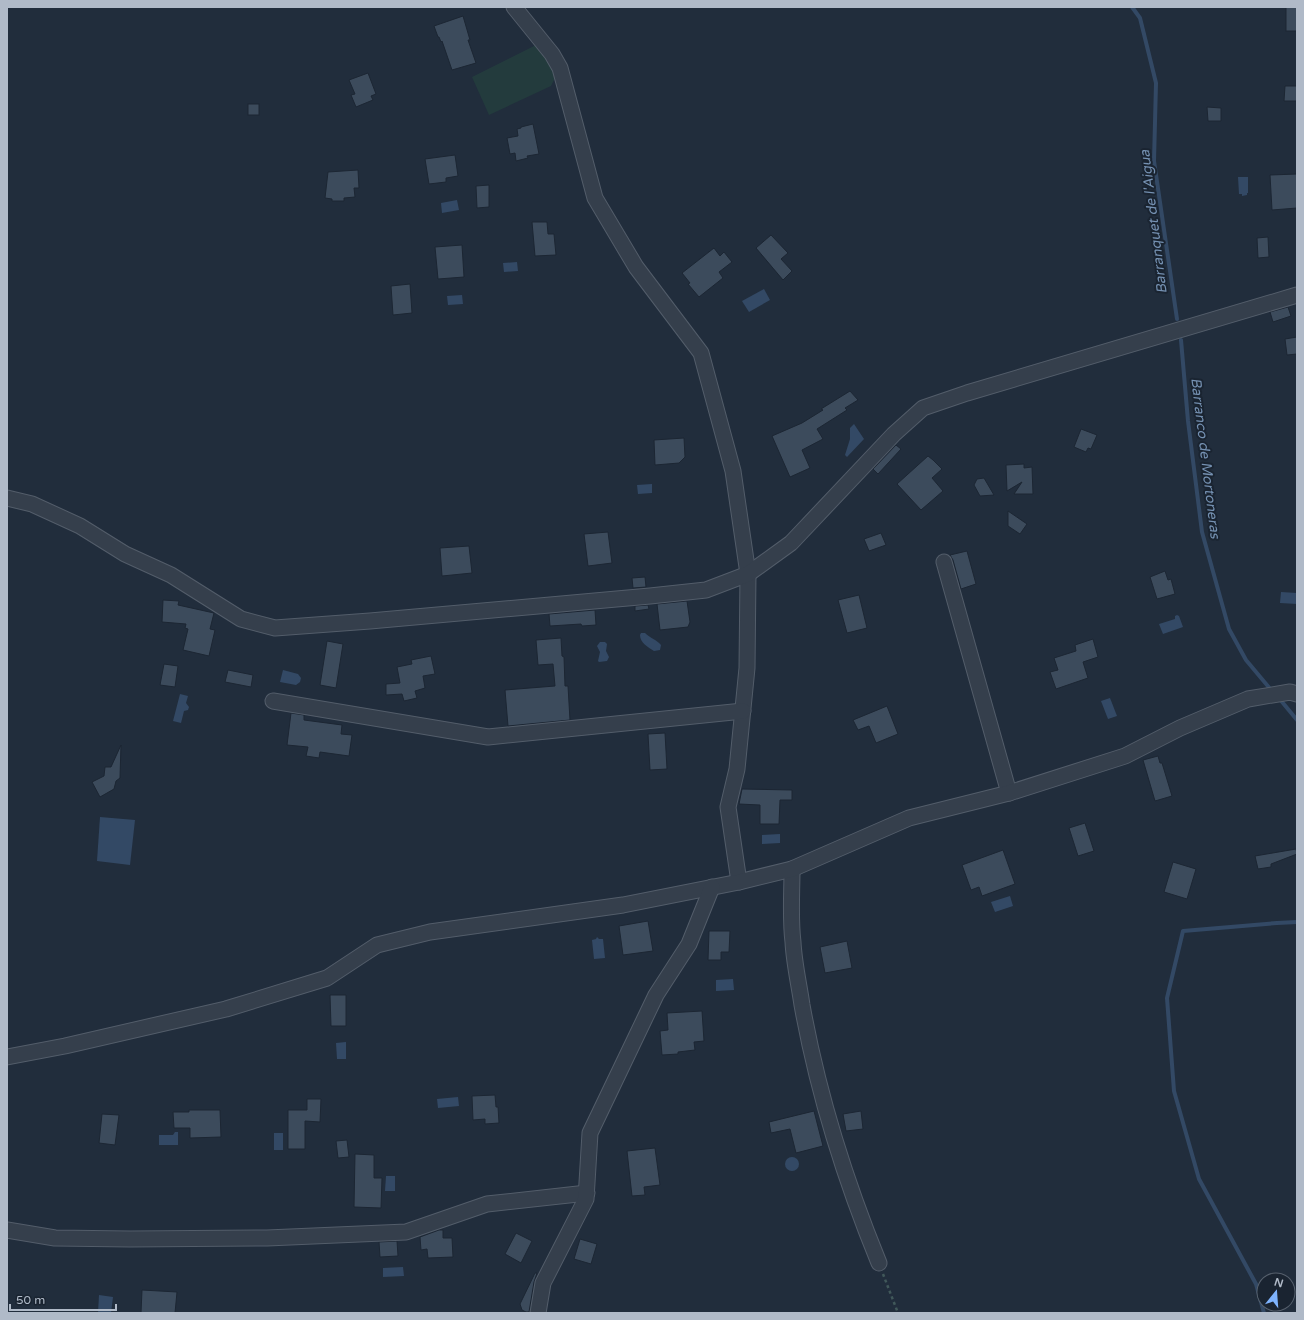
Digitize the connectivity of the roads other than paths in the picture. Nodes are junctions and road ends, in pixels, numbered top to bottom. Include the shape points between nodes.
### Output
1 (514, 7) edge
2 (1297, 295) edge
3 (7, 498) edge
4 (944, 562) dead end
5 (748, 574) junction
6 (1297, 694) edge
7 (273, 701) dead end
8 (743, 711) junction
9 (1008, 793) junction
10 (792, 869) junction
11 (739, 882) junction
12 (712, 887) junction
13 (7, 1057) edge
14 (587, 1193) junction
15 (7, 1230) edge
16 (879, 1263) road end
17 (538, 1313) edge

1 - 5 street via 552,54 560,68 595,198 636,268 701,354 733,471
2 - 5 street via 923,408 894,434 792,543
3 - 5 street via 32,504 80,526 125,554 171,576 241,620 275,628 706,590
4 - 9 street
5 - 8 street via 747,668
6 - 9 street via 1290,692 1248,698 1125,756
7 - 8 street via 488,737
8 - 11 street via 737,768 728,807
9 - 10 street via 908,818
10 - 11 street
10 - 16 street via 792,942 816,1072 847,1178
11 - 12 street
12 - 13 street via 623,905 430,932 376,945 327,978 313,983 226,1008
12 - 14 street via 689,944 656,995 590,1133
14 - 15 street via 487,1204 406,1232 267,1238 130,1239 55,1238
14 - 17 street via 543,1283

